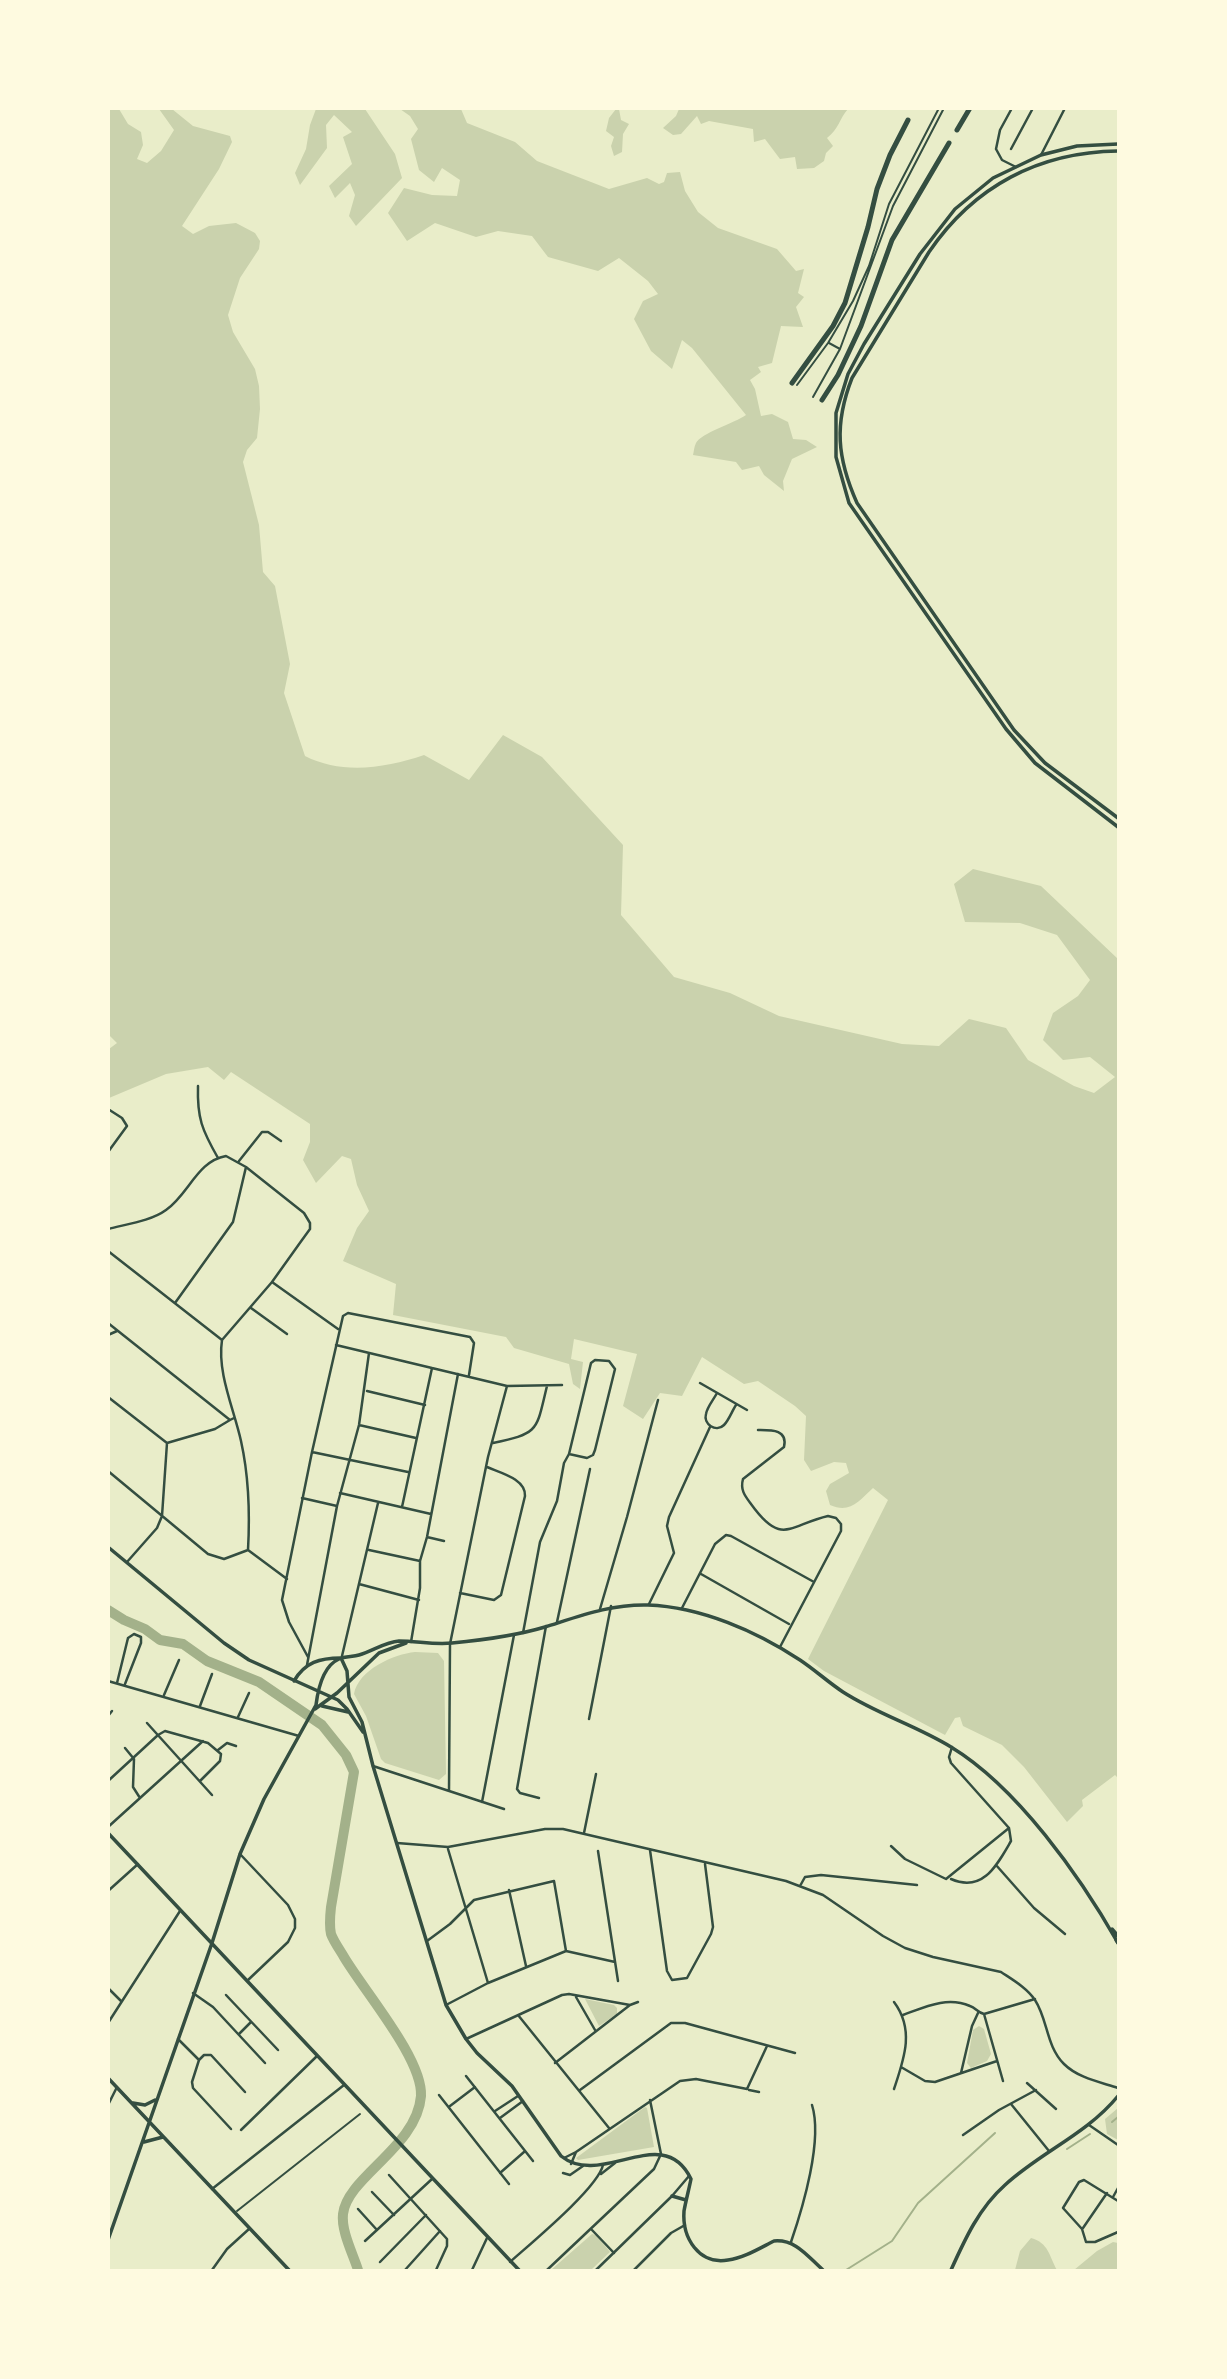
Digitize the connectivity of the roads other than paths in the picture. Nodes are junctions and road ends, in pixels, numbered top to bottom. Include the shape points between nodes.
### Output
1 (939, 108) edge
2 (944, 108) edge
3 (970, 108) edge
4 (1012, 108) edge
5 (1033, 108) edge
6 (1065, 108) edge
7 (908, 120) dead end
8 (957, 130) dead end
9 (949, 143) dead end
10 (1118, 144) edge
11 (1011, 149) dead end
12 (1118, 151) edge
13 (1041, 155) junction
14 (1016, 167) junction
15 (828, 343) junction
16 (840, 349) junction
17 (794, 384) joint
18 (813, 397) dead end
19 (822, 400) dead end
20 (1118, 818) edge
21 (1118, 827) edge
22 (198, 1086) dead end
23 (108, 1109) edge
24 (282, 1141) dead end
25 (108, 1152) edge
26 (218, 1158) junction
27 (239, 1161) junction
28 (246, 1167) junction
29 (108, 1229) edge
30 (108, 1251) edge
31 (272, 1282) junction
32 (174, 1303) junction
33 (251, 1308) junction
34 (108, 1323) edge
35 (338, 1329) junction
36 (117, 1331) junction
37 (287, 1334) dead end
38 (108, 1335) edge
39 (222, 1340) junction
40 (336, 1345) junction
41 (369, 1353) junction
42 (432, 1368) junction
43 (458, 1374) junction
44 (469, 1375) junction
45 (700, 1383) dead end
46 (507, 1385) junction
47 (562, 1385) dead end
48 (547, 1386) junction
49 (365, 1391) junction
50 (717, 1393) junction
51 (110, 1398) edge
52 (658, 1400) dead end
53 (108, 1404) edge
54 (425, 1405) junction
55 (736, 1405) junction
56 (747, 1410) dead end
57 (232, 1419) junction
58 (359, 1425) junction
59 (710, 1427) junction
60 (758, 1430) dead end
61 (416, 1437) junction
62 (167, 1443) junction
63 (493, 1443) junction
64 (312, 1452) junction
65 (569, 1454) junction
66 (348, 1460) junction
67 (487, 1467) junction
68 (590, 1469) dead end
69 (108, 1471) edge
70 (409, 1473) junction
71 (340, 1493) junction
72 (302, 1498) junction
73 (378, 1503) junction
74 (337, 1506) junction
75 (402, 1507) junction
76 (431, 1514) junction
77 (162, 1516) junction
78 (427, 1537) junction
79 (444, 1541) dead end
80 (108, 1547) edge
81 (248, 1550) junction
82 (368, 1550) junction
83 (420, 1561) junction
84 (127, 1562) junction
85 (701, 1574) junction
86 (287, 1579) junction
87 (814, 1582) junction
88 (359, 1584) junction
89 (460, 1593) junction
90 (419, 1600) junction
91 (648, 1605) junction
92 (611, 1606) junction
93 (682, 1608) junction
94 (600, 1609) junction
95 (557, 1622) junction
96 (790, 1624) junction
97 (547, 1626) junction
98 (523, 1633) junction
99 (514, 1635) junction
100 (410, 1642) junction
101 (450, 1644) junction
102 (780, 1647) junction
103 (308, 1657) junction
104 (341, 1658) junction
105 (178, 1660) dead end
106 (307, 1665) junction
107 (212, 1674) dead end
108 (108, 1681) edge
109 (293, 1681) junction
110 (117, 1683) junction
111 (125, 1684) junction
112 (346, 1684) junction
113 (318, 1692) junction
114 (249, 1693) dead end
115 (164, 1696) junction
116 (332, 1696) junction
117 (201, 1706) junction
118 (320, 1706) junction
119 (112, 1711) dead end
120 (312, 1712) junction
121 (350, 1713) junction
122 (108, 1716) edge
123 (238, 1717) junction
124 (589, 1719) dead end
125 (147, 1723) dead end
126 (364, 1734) junction
127 (158, 1735) junction
128 (299, 1736) junction
129 (203, 1741) junction
130 (236, 1746) dead end
131 (952, 1747) junction
132 (125, 1748) dead end
133 (218, 1750) junction
134 (134, 1759) junction
135 (182, 1761) junction
136 (373, 1766) junction
137 (596, 1774) dead end
138 (108, 1781) edge
139 (200, 1781) junction
140 (449, 1791) junction
141 (212, 1795) dead end
142 (140, 1798) junction
143 (539, 1798) dead end
144 (482, 1802) junction
145 (503, 1810) dead end
146 (108, 1827) edge
147 (1009, 1828) junction
148 (108, 1833) edge
149 (584, 1833) junction
150 (397, 1843) junction
151 (891, 1846) dead end
152 (447, 1847) junction
153 (650, 1850) junction
154 (598, 1851) dead end
155 (240, 1854) junction
156 (705, 1863) junction
157 (138, 1864) junction
158 (996, 1865) junction
159 (950, 1878) junction
160 (917, 1885) dead end
161 (800, 1886) junction
162 (509, 1890) junction
163 (108, 1891) edge
164 (181, 1910) junction
165 (465, 1910) junction
166 (1065, 1934) dead end
167 (427, 1941) junction
168 (1118, 1941) edge
169 (212, 1943) junction
170 (566, 1951) junction
171 (615, 1962) junction
172 (526, 1967) junction
173 (247, 1981) junction
174 (618, 1981) dead end
175 (488, 1983) junction
176 (108, 1988) edge
177 (193, 1993) junction
178 (226, 1994) dead end
179 (575, 1995) junction
180 (1035, 1999) junction
181 (121, 2001) junction
182 (638, 2002) dead end
183 (894, 2002) dead end
184 (446, 2005) junction
185 (629, 2005) junction
186 (978, 2012) junction
187 (984, 2014) junction
188 (518, 2015) junction
189 (903, 2015) junction
190 (251, 2022) junction
191 (108, 2023) edge
192 (596, 2030) junction
193 (239, 2034) junction
194 (178, 2039) junction
195 (466, 2039) junction
196 (767, 2046) junction
197 (278, 2050) dead end
198 (795, 2053) dead end
199 (317, 2056) junction
200 (199, 2060) junction
201 (997, 2061) junction
202 (265, 2063) dead end
203 (555, 2063) junction
204 (901, 2067) junction
205 (961, 2073) junction
206 (466, 2076) dead end
207 (108, 2078) edge
208 (1003, 2081) dead end
209 (1027, 2083) dead end
210 (344, 2085) junction
211 (117, 2087) junction
212 (475, 2087) junction
213 (1118, 2088) edge
214 (747, 2089) junction
215 (894, 2089) dead end
216 (580, 2090) junction
217 (1036, 2090) junction
218 (245, 2092) dead end
219 (760, 2092) dead end
220 (439, 2095) dead end
221 (519, 2095) junction
222 (1118, 2096) edge
223 (157, 2099) junction
224 (650, 2100) junction
225 (523, 2101) junction
226 (131, 2102) junction
227 (1011, 2104) junction
228 (108, 2105) edge
229 (812, 2105) dead end
230 (449, 2106) junction
231 (1056, 2109) dead end
232 (495, 2111) junction
233 (360, 2114) dead end
234 (500, 2118) junction
235 (149, 2122) junction
236 (1089, 2125) junction
237 (232, 2129) dead end
238 (609, 2129) junction
239 (241, 2130) dead end
240 (963, 2136) dead end
241 (163, 2137) junction
242 (142, 2143) junction
243 (1118, 2145) edge
244 (525, 2151) junction
245 (576, 2152) junction
246 (1050, 2152) junction
247 (661, 2154) junction
248 (563, 2158) junction
249 (533, 2161) dead end
250 (616, 2162) junction
251 (571, 2164) junction
252 (603, 2165) junction
253 (583, 2166) junction
254 (500, 2173) junction
255 (562, 2173) dead end
256 (601, 2174) junction
257 (389, 2175) dead end
258 (690, 2175) junction
259 (432, 2179) junction
260 (509, 2183) dead end
261 (1118, 2188) edge
262 (211, 2189) junction
263 (372, 2192) dead end
264 (1107, 2193) junction
265 (671, 2196) junction
266 (1113, 2197) junction
267 (411, 2198) junction
268 (687, 2200) junction
269 (1118, 2201) edge
270 (358, 2209) dead end
271 (234, 2213) junction
272 (394, 2215) junction
273 (426, 2215) junction
274 (109, 2219) edge
275 (115, 2221) junction
276 (685, 2225) junction
277 (249, 2228) junction
278 (1082, 2229) junction
279 (377, 2230) junction
280 (592, 2230) junction
281 (441, 2231) junction
282 (1118, 2232) edge
283 (486, 2238) junction
284 (108, 2240) edge
285 (365, 2241) dead end
286 (792, 2242) junction
287 (614, 2253) junction
288 (380, 2262) dead end
289 (510, 2262) junction
290 (215, 2266) junction
291 (212, 2270) edge
292 (219, 2270) edge
293 (289, 2270) edge
294 (405, 2270) edge
295 (436, 2270) edge
296 (472, 2270) edge
297 (519, 2270) edge
298 (547, 2270) edge
299 (596, 2270) edge
300 (634, 2270) edge
301 (822, 2270) edge
302 (951, 2270) edge

1 - 15 lane via 889,204 853,301
2 - 16 lane via 893,206
3 - 8 highway
4 - 14 street via 996,149 1002,160
5 - 11 street
6 - 13 street
7 - 17 highway via 877,189 845,303
9 - 19 highway via 892,240 861,326
10 - 13 street via 1077,146
12 - 20 street via 1078,153 1034,166 993,187 942,233 852,378 839,431 841,457 856,503 1014,730 1045,763
13 - 14 street
14 - 21 street via 983,185 955,209 920,254 848,374 836,413 836,457 849,503 1006,729 1035,763
15 - 16 lane
15 - 17 lane
16 - 18 lane
22 - 26 street via 198,1118
23 - 25 street via 127,1126
24 - 27 street via 262,1132
26 - 27 street
26 - 29 street via 203,1168 168,1209
27 - 28 street
28 - 31 street via 304,1213 310,1223
28 - 32 street via 233,1222
30 - 32 street
31 - 33 street
31 - 35 street
32 - 39 street
33 - 37 street
33 - 39 street
34 - 36 street
35 - 40 street
35 - 44 street via 348,1313 470,1337 474,1343
36 - 38 street
36 - 57 street
39 - 57 street
40 - 41 street
40 - 64 street
41 - 42 street
41 - 49 street
42 - 43 street
42 - 54 street
43 - 44 street
43 - 76 street
44 - 46 street
45 - 50 street
46 - 48 street
46 - 63 street
47 - 48 street
48 - 63 street via 536,1428 523,1437
49 - 54 street
49 - 58 street
50 - 55 street
50 - 59 street via 706,1413
51 - 53 street
51 - 62 street
52 - 94 street
54 - 61 street
55 - 56 street
55 - 59 street via 724,1425
57 - 62 street
57 - 81 street via 246,1467
58 - 61 street
58 - 66 street
59 - 91 street via 669,1517 674,1553
60 - 87 street via 776,1431 785,1442 743,1479 743,1493 760,1517 784,1531 828,1516 841,1524
61 - 70 street
62 - 77 street
63 - 67 street
64 - 66 street
64 - 72 street
65 - 65 street via 591,1363 609,1361 615,1369 593,1455
65 - 98 street via 540,1542
66 - 70 street
66 - 71 street
67 - 89 street
67 - 89 street via 524,1485 526,1496 501,1595 494,1600
68 - 95 street
69 - 77 street
70 - 75 street
71 - 73 street
71 - 74 street
72 - 74 street
72 - 86 street
73 - 75 street
73 - 82 street
74 - 103 street
75 - 76 street
76 - 78 street
77 - 81 street via 215,1558 230,1558
77 - 84 street
78 - 79 street
78 - 83 street
80 - 84 street
81 - 86 street
82 - 83 street
82 - 88 street
83 - 90 street
84 - 109 street via 224,1643
85 - 87 street via 715,1544 731,1536
85 - 93 street
85 - 96 street
86 - 103 street via 283,1608
87 - 96 street
88 - 90 street
88 - 104 street
89 - 101 street
90 - 100 street
91 - 92 street
91 - 93 street
92 - 94 street
92 - 124 street
93 - 102 street
94 - 95 street
95 - 97 street
96 - 102 street
97 - 98 street
97 - 143 street via 517,1789
98 - 99 street
99 - 101 street
99 - 144 street
100 - 101 street
100 - 104 street via 387,1643
100 - 112 street via 379,1653
101 - 140 street
102 - 131 street via 854,1699
103 - 106 street
104 - 106 street
104 - 112 street via 348,1671
104 - 113 street via 329,1667
105 - 115 street
106 - 109 street
107 - 117 street
108 - 110 street
109 - 113 street
110 - 111 street
110 - 111 street via 128,1638 134,1634 141,1637 141,1643
111 - 115 street
112 - 116 street
112 - 126 street
113 - 116 street
113 - 120 street
114 - 123 street
115 - 117 street
116 - 118 street
116 - 121 street
117 - 123 street
118 - 120 street
118 - 121 street
119 - 122 street
120 - 128 street
121 - 126 street
123 - 128 street
125 - 127 street
126 - 136 street
127 - 129 street via 168,1731
127 - 134 street
127 - 135 street
128 - 155 street via 257,1812
129 - 133 street
129 - 135 street
130 - 133 street via 227,1743
131 - 147 street via 949,1757 957,1771
131 - 168 street via 1015,1801 1057,1852
132 - 134 street
133 - 139 street via 220,1761
134 - 138 street
134 - 142 street via 133,1787
135 - 139 street
135 - 142 street
136 - 140 street
136 - 150 street
137 - 149 street
139 - 141 street
140 - 144 street
142 - 146 street
144 - 145 street
147 - 158 street via 1011,1840
147 - 159 street
148 - 157 street
149 - 152 street via 545,1829
149 - 153 street
150 - 152 street
150 - 167 street
151 - 159 street via 905,1860 943,1879
152 - 165 street
153 - 156 street
153 - 156 street via 672,1980 689,1975 713,1927
154 - 171 street
155 - 169 street
155 - 173 street via 288,1905 295,1919 288,1942
156 - 161 street
157 - 163 street
157 - 164 street
158 - 159 street via 974,1884
158 - 166 street via 1034,1908
160 - 161 street via 821,1874 806,1877
161 - 180 street via 831,1900 905,1948 1001,1972
162 - 165 street via 479,1898
162 - 170 street via 554,1881
162 - 172 street
164 - 169 street
164 - 181 street
165 - 167 street
165 - 175 street
167 - 184 street
169 - 173 street
169 - 177 street
170 - 171 street
170 - 172 street
171 - 174 street
172 - 175 street
173 - 199 street
175 - 184 street
176 - 181 street
177 - 193 street
177 - 194 street
178 - 190 street
179 - 185 street
179 - 188 street via 552,1998
179 - 192 street
180 - 187 street
180 - 213 street via 1049,2041 1065,2065 1079,2075
181 - 191 street
182 - 185 street
183 - 189 street
184 - 195 street
185 - 192 street
186 - 187 street
186 - 189 street via 958,2002 945,2002
186 - 205 street
187 - 201 street
188 - 195 street
188 - 203 street
189 - 204 street via 906,2033
190 - 193 street
190 - 197 street
192 - 203 street
193 - 202 street
194 - 200 street
194 - 223 street
195 - 221 street
196 - 198 street
196 - 214 street
196 - 216 street via 671,2023
199 - 210 street
199 - 239 street
200 - 218 street via 211,2055
200 - 237 street via 193,2088
201 - 205 street
201 - 208 street
203 - 216 street
204 - 205 street via 925,2081
204 - 215 street
206 - 212 street
207 - 211 street
209 - 217 street
210 - 259 street
210 - 262 street
211 - 226 street
211 - 228 street
212 - 230 street
212 - 232 street
214 - 219 street
214 - 224 street via 687,2078
216 - 238 street
217 - 227 street
217 - 231 street
220 - 230 street
221 - 225 street
221 - 232 street
222 - 236 street
223 - 226 street via 145,2105
223 - 235 street
224 - 238 street
224 - 247 street
225 - 234 street
225 - 248 street
226 - 235 street
227 - 240 street
227 - 246 street
229 - 286 street via 816,2126 805,2197
230 - 254 street
232 - 234 street
233 - 271 lane
234 - 244 street
235 - 241 street
235 - 242 street
236 - 243 street
236 - 246 street
238 - 245 street
241 - 242 street
241 - 262 street
242 - 275 street
244 - 249 street
244 - 254 street
245 - 248 street
245 - 251 street
246 - 302 street via 989,2201
247 - 250 street
247 - 258 street via 675,2158
247 - 280 street via 648,2177
248 - 251 street
250 - 252 street
250 - 256 street
251 - 253 street
252 - 253 street
252 - 256 street
253 - 255 street via 570,2175
254 - 260 street
256 - 289 street
257 - 267 street
258 - 265 street
258 - 268 street
259 - 267 street
259 - 283 street
261 - 266 street
262 - 271 street
263 - 272 street
264 - 266 street
264 - 278 street
264 - 278 street via 1087,2181 1079,2182 1063,2208
265 - 268 street
265 - 287 street
266 - 269 street
267 - 272 street
267 - 273 street
268 - 276 street
270 - 279 street
271 - 277 street
272 - 279 street
273 - 281 street
273 - 288 street
274 - 275 street
275 - 284 street
276 - 286 street via 694,2249 717,2260 740,2257 774,2241
276 - 300 street
277 - 290 street
277 - 293 street
278 - 282 street via 1084,2239 1091,2243
279 - 285 street
280 - 287 street
280 - 298 street
281 - 294 street
281 - 295 street via 447,2246
283 - 289 street
283 - 296 street
286 - 301 street
287 - 299 street
289 - 297 street
290 - 291 street
290 - 292 street

